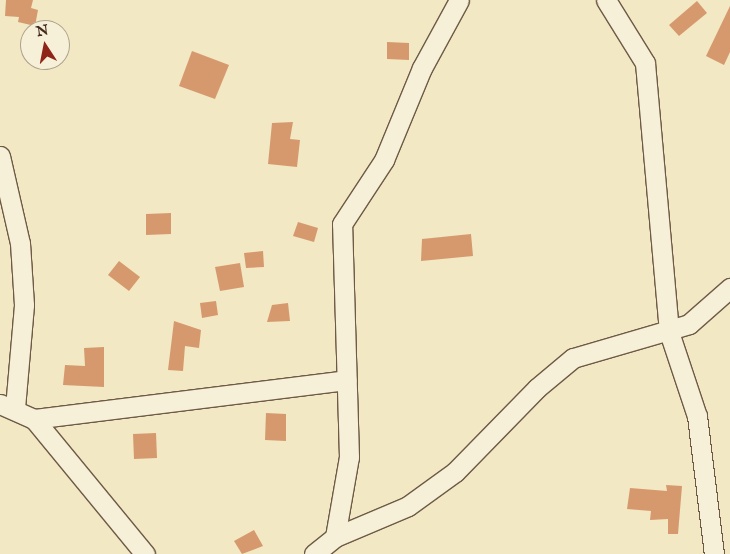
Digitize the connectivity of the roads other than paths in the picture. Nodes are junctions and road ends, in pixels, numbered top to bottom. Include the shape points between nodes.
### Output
1 (459, 0) edge
2 (606, 0) edge
3 (0, 156) edge
4 (730, 288) edge
5 (669, 332) junction
6 (347, 380) junction
7 (7, 405) edge
8 (34, 419) junction
9 (335, 537) junction
10 (145, 554) edge
11 (314, 554) edge
12 (714, 554) edge

1 - 6 street via 422,68 384,160 342,224
2 - 5 street via 645,63
3 - 7 street via 20,243 24,305
4 - 5 street via 689,324
5 - 9 street via 573,358 530,394 455,472 408,506
5 - 12 street via 697,416
6 - 8 street
6 - 9 street via 349,457
7 - 8 street
8 - 10 street
9 - 11 street

